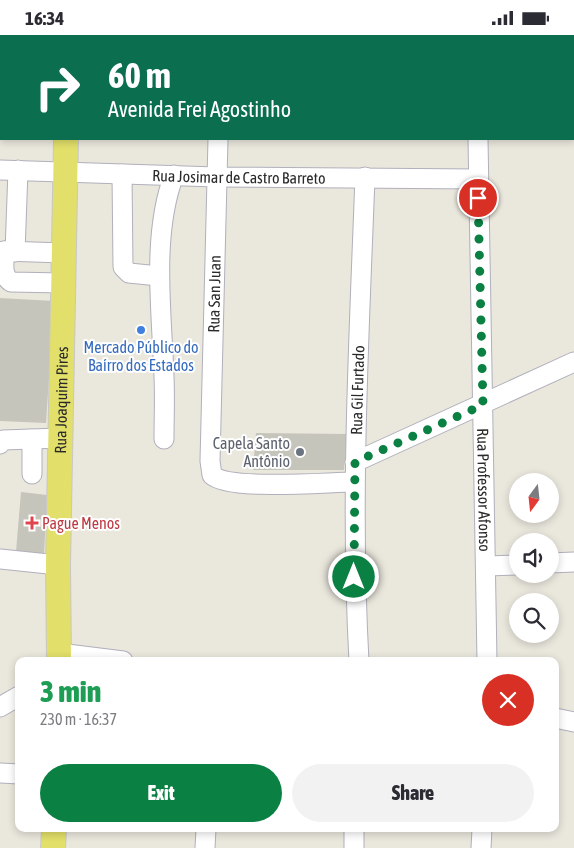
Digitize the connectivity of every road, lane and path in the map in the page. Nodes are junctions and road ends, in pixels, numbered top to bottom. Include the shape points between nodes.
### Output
1 (66, 140) edge
2 (218, 140) edge
3 (478, 140) edge
4 (9, 170) edge
5 (65, 172) junction
6 (122, 174) junction
7 (174, 175) junction
8 (216, 177) junction
9 (365, 177) junction
10 (478, 179) junction
11 (7, 251) edge
12 (63, 253) junction
13 (160, 275) junction
14 (63, 283) junction
15 (574, 362) edge
16 (483, 405) junction
17 (60, 438) junction
18 (32, 439) junction
19 (164, 439) dead end
20 (0, 444) edge
21 (355, 462) junction
22 (32, 475) dead end
23 (354, 482) junction
24 (0, 559) edge
25 (574, 562) edge
26 (559, 563) edge
27 (58, 565) junction
28 (509, 565) edge
29 (486, 566) junction
30 (59, 657) edge
31 (359, 657) edge
32 (487, 657) edge
33 (15, 698) edge
34 (0, 707) edge
35 (559, 719) edge
36 (574, 722) edge
37 (0, 773) edge
38 (15, 774) edge
39 (54, 832) edge
40 (206, 832) edge
41 (354, 832) edge
42 (482, 832) edge
43 (53, 848) edge
44 (205, 848) edge
45 (354, 848) edge
46 (482, 848) edge

1 - 5 main road, Rua Joaquim Pires
2 - 8 street, Rua San Juan
3 - 10 street, Rua Professor Afonso
4 - 5 street, Rua Josimar de Castro Barreto
4 - 11 street
5 - 6 street, Rua Josimar de Castro Barreto
5 - 12 main road, Rua Joaquim Pires
6 - 7 street, Rua Josimar de Castro Barreto
6 - 13 street via 123,267 129,273
7 - 8 street, Rua Josimar de Castro Barreto
7 - 13 street via 165,198
8 - 9 street, Rua Josimar de Castro Barreto
8 - 23 street, Rua San Juan via 212,475 217,480 268,484
9 - 10 street, Rua Josimar de Castro Barreto
9 - 21 street, Rua Gil Furtado
10 - 16 street, Rua Professor Afonso
11 - 12 street
11 - 14 street via 4,270 11,282
12 - 14 main road, Rua Joaquim Pires
13 - 19 street
14 - 17 main road, Rua Joaquim Pires
15 - 16 street
16 - 21 street
16 - 29 street, Rua Professor Afonso
17 - 18 street
17 - 27 main road, Rua Joaquim Pires
18 - 20 street via 3,440
18 - 22 street
21 - 23 street, Rua Gil Furtado
23 - 31 street, Rua Gil Furtado via 354,577
24 - 27 street
25 - 26 street
27 - 30 main road, Rua Joaquim Pires
28 - 29 street
29 - 32 street, Rua Professor Afonso
33 - 34 street
35 - 36 street
37 - 38 street
39 - 43 main road
40 - 44 street
41 - 45 street
42 - 46 street

